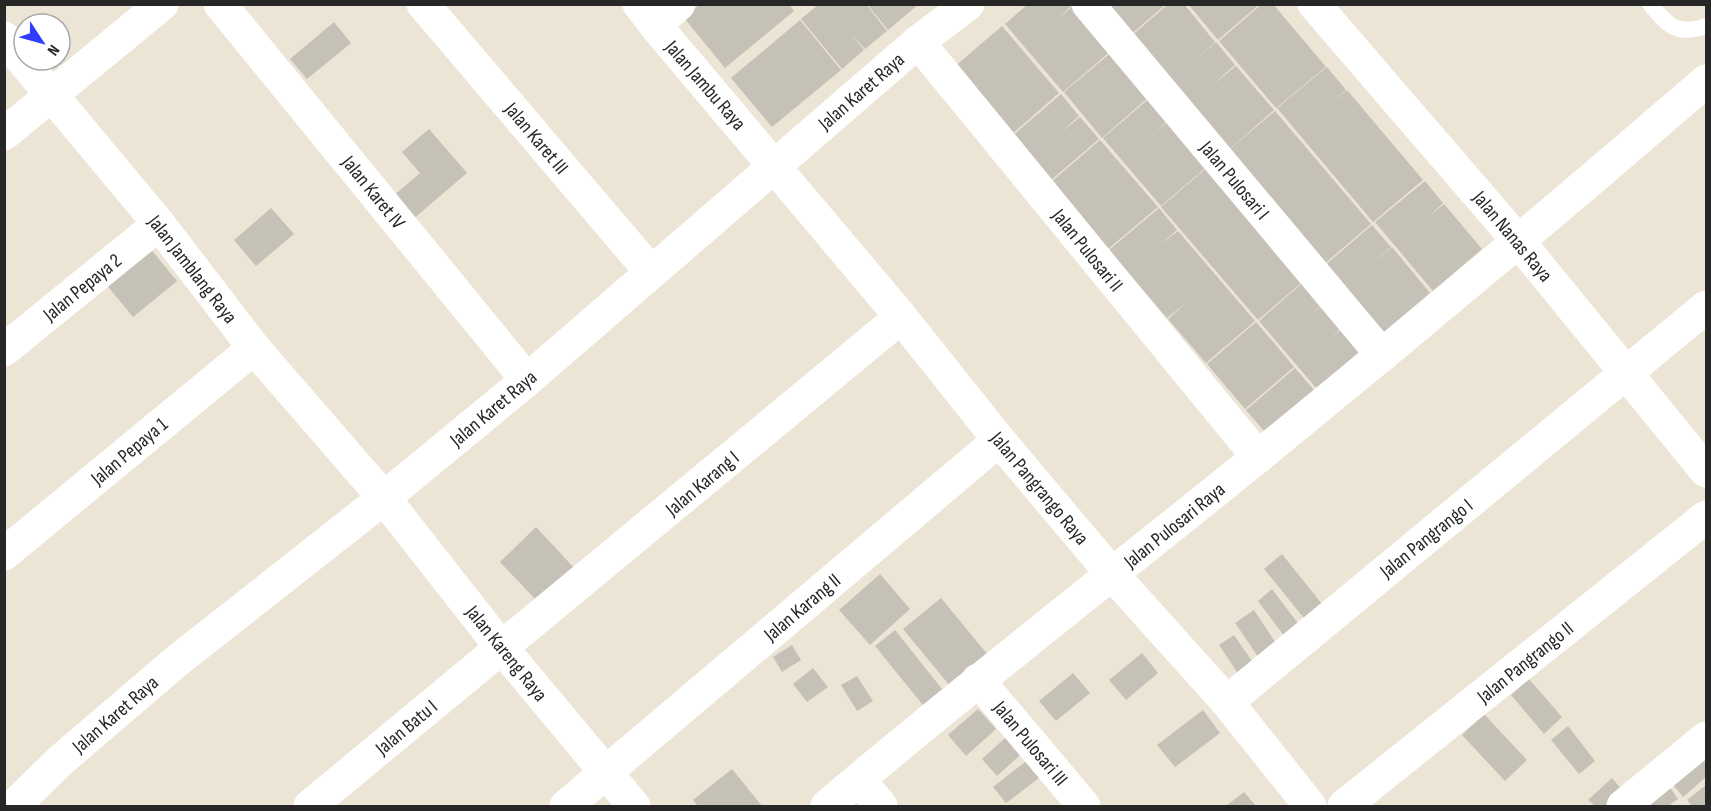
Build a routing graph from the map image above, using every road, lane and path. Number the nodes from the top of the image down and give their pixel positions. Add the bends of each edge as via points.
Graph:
1 (162, 4) edge
2 (220, 4) edge
3 (423, 4) edge
4 (680, 4) edge
5 (968, 4) edge
6 (1088, 4) edge
7 (1314, 4) edge
8 (1650, 4) edge
9 (647, 15) edge
10 (1707, 26) edge
11 (4, 38) edge
12 (918, 42) junction
13 (1707, 81) edge
14 (51, 96) junction
15 (4, 134) edge
16 (775, 165) junction
17 (159, 224) junction
18 (1519, 242) junction
19 (651, 272) junction
20 (1707, 307) edge
21 (902, 317) junction
22 (254, 348) junction
23 (4, 350) edge
24 (1382, 355) junction
25 (1626, 373) junction
26 (527, 380) junction
27 (999, 440) junction
28 (1258, 457) junction
29 (1707, 471) edge
30 (384, 498) junction
31 (1707, 518) edge
32 (4, 554) edge
33 (1112, 574) junction
34 (501, 647) junction
35 (978, 680) junction
36 (1227, 702) junction
37 (1705, 742) edge
38 (604, 774) junction
39 (859, 780) junction
40 (14, 807) edge
41 (310, 807) edge
42 (566, 807) edge
43 (634, 807) edge
44 (827, 807) edge
45 (881, 807) edge
46 (1084, 807) edge
47 (1310, 807) edge
48 (1344, 807) edge
49 (1623, 807) edge

1 - 14 street
2 - 26 street, Jalan Karet IV
3 - 19 street, Jalan Karet III
4 - 9 street
5 - 12 street, Jalan Karet Raya
6 - 24 street, Jalan Pulosari I
7 - 18 street, Jalan Nanas Raya
8 - 10 lane via 1670,27 1683,30
9 - 16 street, Jalan Jambu Raya
11 - 14 street, Jalan Jamblang Raya
12 - 16 street, Jalan Karet Raya
12 - 28 street, Jalan Pulosari II
13 - 18 street, Jalan Pulosari Raya
14 - 15 street
14 - 17 street, Jalan Jamblang Raya
16 - 19 street, Jalan Karet Raya
16 - 21 street, Jalan Pangrango Raya
17 - 22 street, Jalan Jamblang Raya
17 - 23 street, Jalan Pepaya 2
18 - 24 street, Jalan Pulosari Raya
18 - 25 street, Jalan Nanas Raya
19 - 26 street, Jalan Karet Raya
20 - 25 street, Jalan Pangrango I
21 - 27 street, Jalan Pangrango Raya
21 - 34 street, Jalan Karang I
22 - 30 street, Jalan Jamblang Raya
22 - 32 street, Jalan Pepaya 1
24 - 28 street, Jalan Pulosari Raya
25 - 29 street, Jalan Nanas Raya
25 - 36 street, Jalan Pangrango I
26 - 30 street, Jalan Karet Raya
27 - 33 street, Jalan Pangrango Raya
27 - 38 street, Jalan Karang II
28 - 33 street, Jalan Pulosari Raya
30 - 34 street, Jalan Kareng Raya
30 - 40 street, Jalan Karet Raya via 178,660
31 - 48 street, Jalan Pangrango II
33 - 35 street, Jalan Pulosari Raya
33 - 36 street, Jalan Pangrango Raya
34 - 38 street, Jalan Kareng Raya
34 - 41 street, Jalan Batu I
35 - 39 street, Jalan Pulosari Raya
35 - 46 street, Jalan Pulosari III
36 - 47 street, Jalan Pangrango Raya
37 - 49 street
38 - 42 street, Jalan Karang II
38 - 43 street, Jalan Kareng Raya
39 - 44 street, Jalan Pulosari Raya
39 - 45 street

